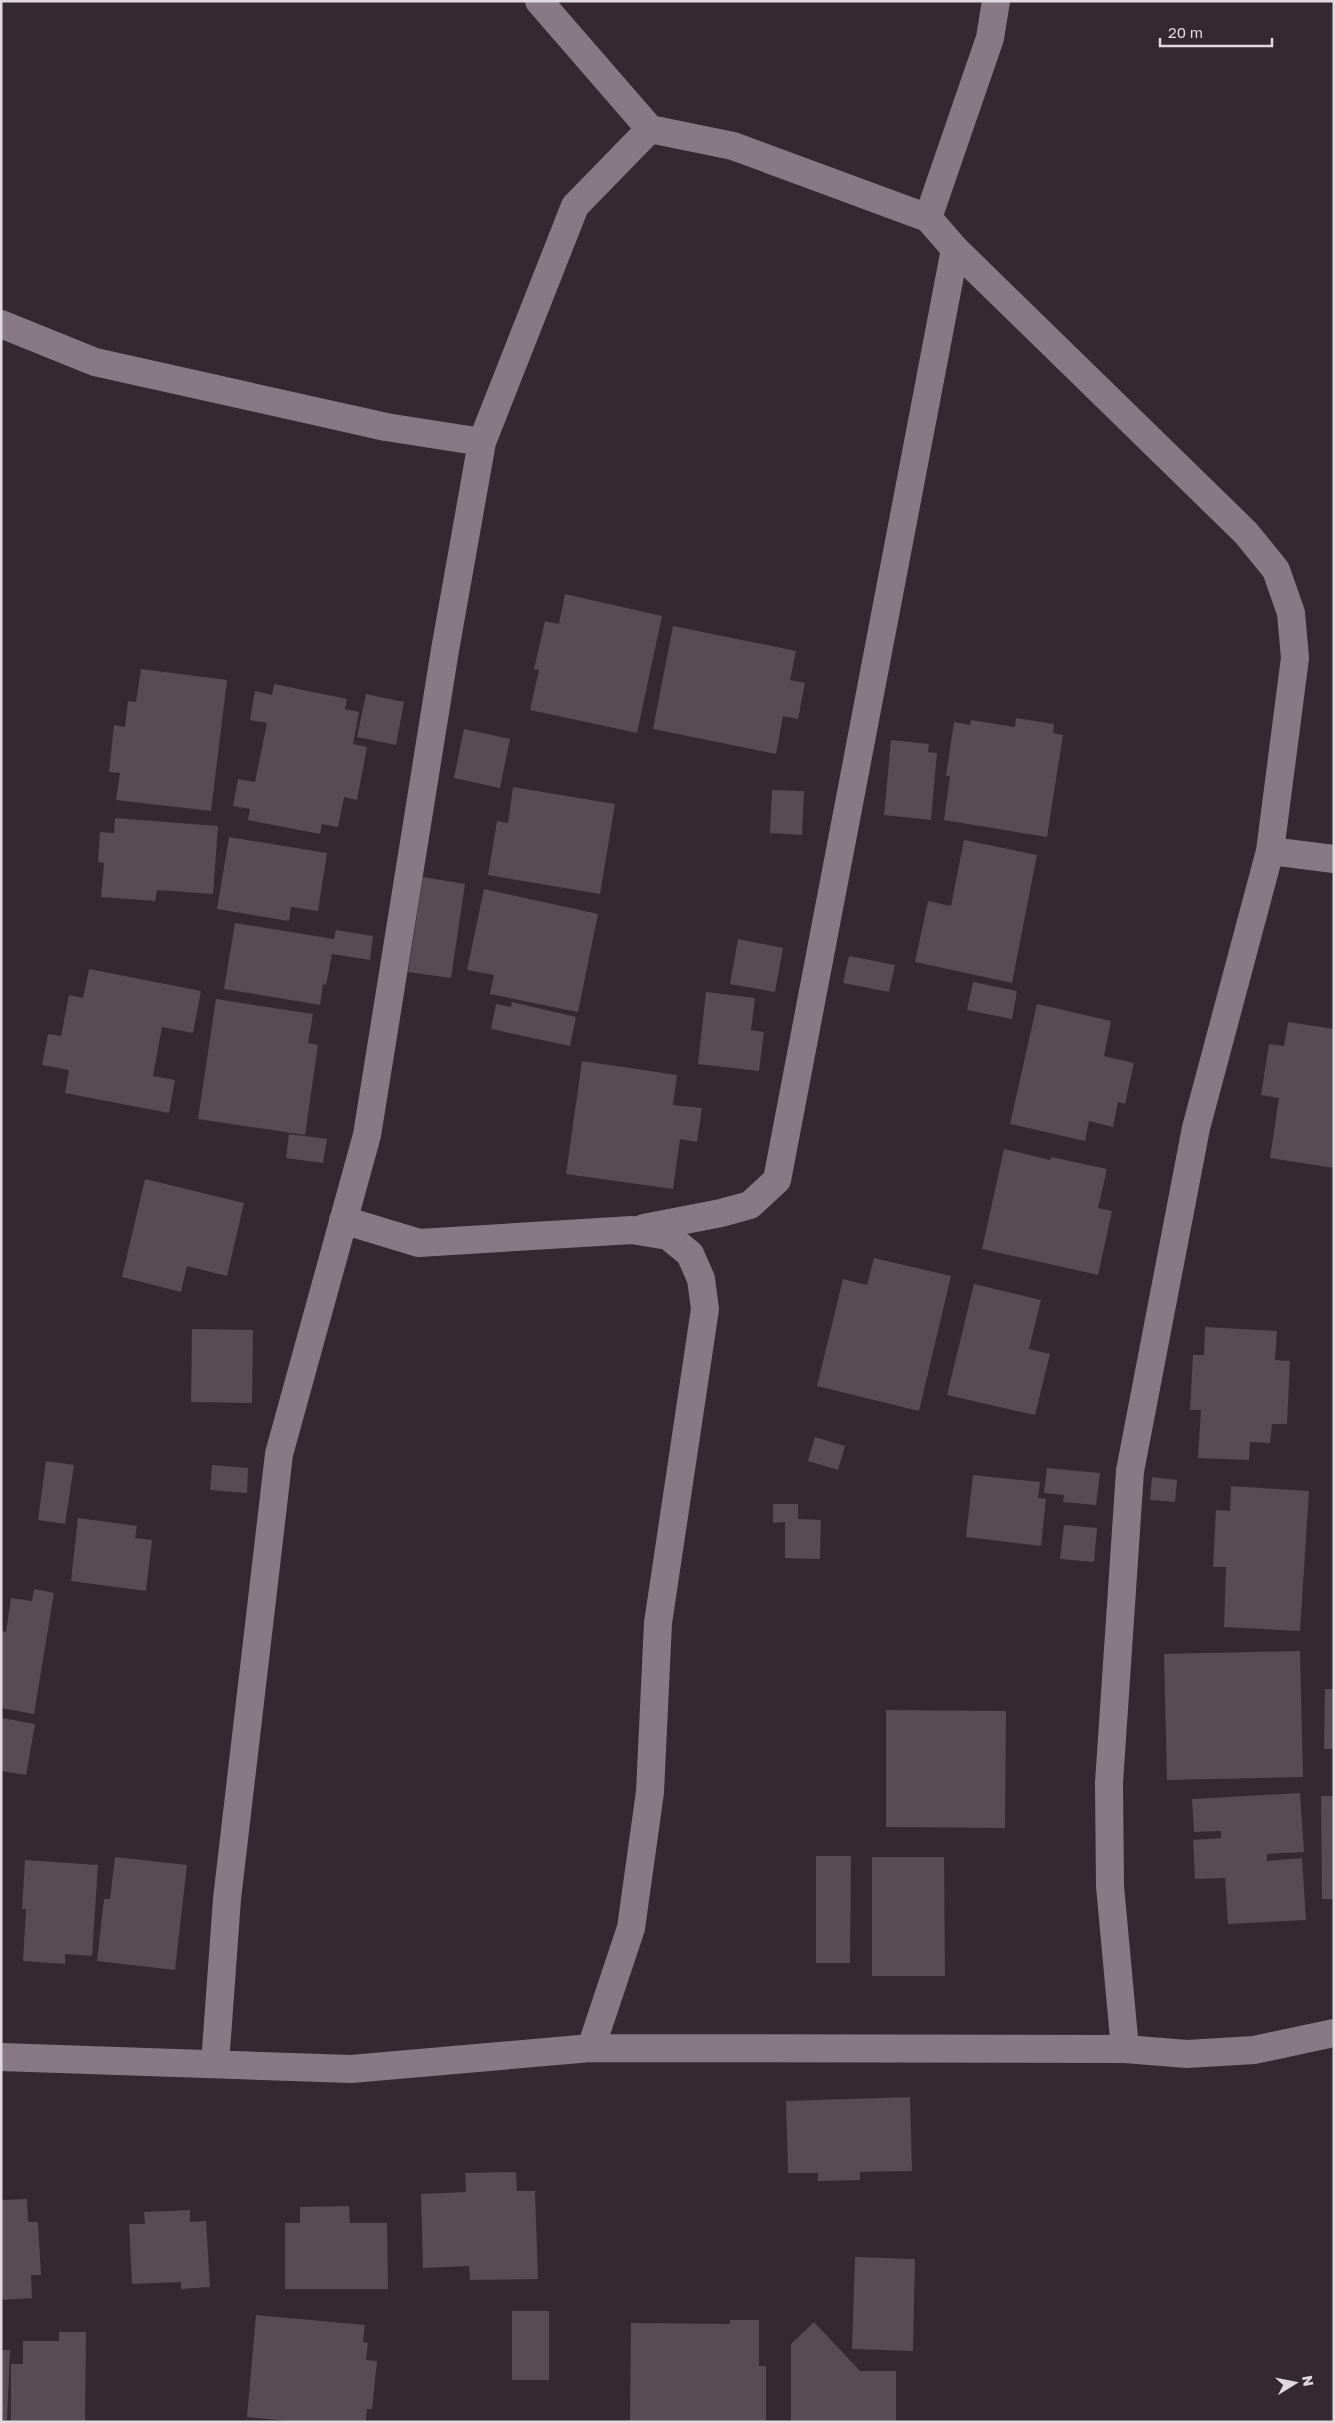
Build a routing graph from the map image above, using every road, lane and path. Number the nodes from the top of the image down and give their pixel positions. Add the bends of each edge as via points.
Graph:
1 (539, 1) edge
2 (996, 1) edge
3 (650, 129) junction
4 (928, 218) junction
5 (955, 249) junction
6 (1, 324) edge
7 (482, 442) junction
8 (1270, 851) junction
9 (1334, 859) edge
10 (343, 1220) junction
11 (632, 1230) junction
12 (1334, 2034) edge
13 (591, 2048) junction
14 (1125, 2049) junction
15 (1, 2057) edge
16 (215, 2064) junction

1 - 3 street
2 - 4 street via 990,38
3 - 4 street via 733,146
3 - 7 street via 575,206
4 - 5 street
5 - 8 street via 1246,533 1276,570 1291,613 1295,658
5 - 11 street via 776,1180 750,1205 721,1214
6 - 7 street via 95,362 386,428
7 - 10 street via 443,660 367,1135
8 - 9 street
8 - 14 street via 1196,1128 1130,1471 1109,1784 1110,1886
10 - 11 street via 419,1243
10 - 16 street via 279,1454 227,1899
11 - 13 street via 668,1236 690,1254 701,1278 705,1309 658,1623 650,1792 631,1928
12 - 14 street via 1254,2050 1187,2054
13 - 14 street
13 - 16 street via 351,2069
15 - 16 street

